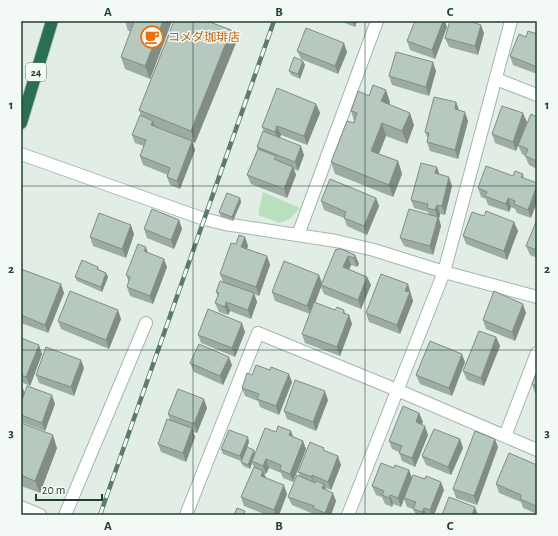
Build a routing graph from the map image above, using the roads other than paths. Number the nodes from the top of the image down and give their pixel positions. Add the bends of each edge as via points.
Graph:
1 (52, 21) edge
2 (377, 21) edge
3 (511, 21) edge
4 (496, 80) junction
5 (537, 95) edge
6 (21, 123) edge
7 (21, 154) edge
8 (298, 235) junction
9 (444, 272) junction
10 (537, 297) edge
11 (146, 323) dead end
12 (537, 353) edge
13 (397, 390) junction
14 (505, 436) junction
15 (537, 450) edge
16 (21, 507) edge
17 (40, 515) edge
18 (65, 515) edge
19 (186, 515) edge
20 (348, 515) edge

1 - 6 highway, 24
2 - 8 street
3 - 4 street
4 - 5 street
4 - 9 street
7 - 8 street via 204,219
8 - 9 street via 374,250
9 - 10 street
9 - 13 street
11 - 18 street
12 - 14 street
13 - 14 street
13 - 19 street via 258,333
13 - 20 street
14 - 15 street
16 - 17 street

